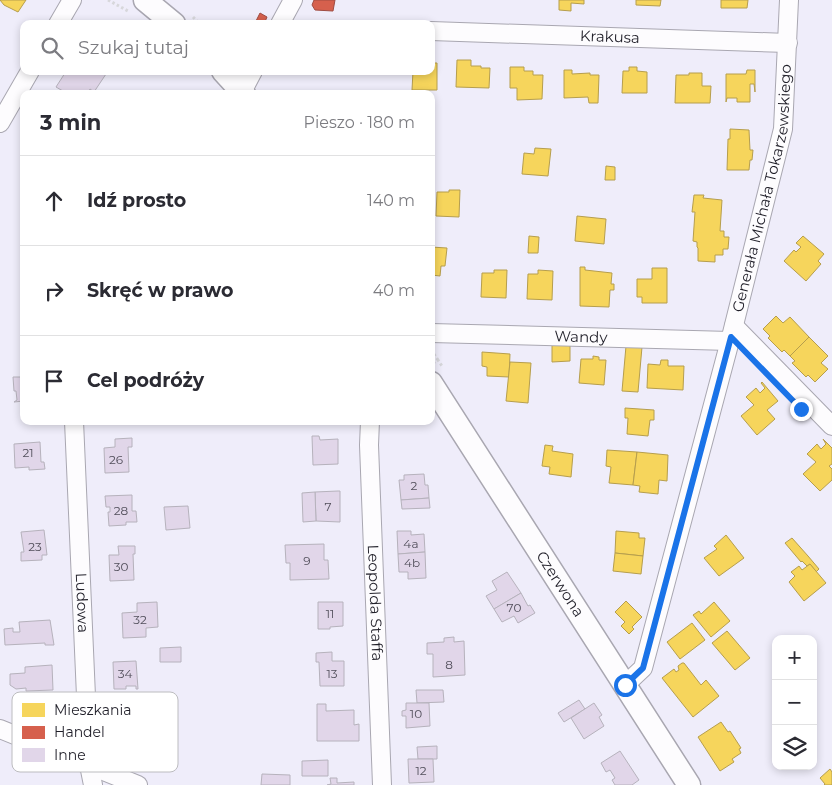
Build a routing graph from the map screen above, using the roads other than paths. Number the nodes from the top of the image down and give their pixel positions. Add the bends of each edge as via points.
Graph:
1 (72, 0) edge
2 (145, 0) edge
3 (293, 0) edge
4 (789, 0) edge
5 (60, 20) edge
6 (169, 20) edge
7 (282, 20) edge
8 (435, 31) edge
9 (788, 43) junction
10 (28, 75) edge
11 (227, 75) edge
12 (251, 75) edge
13 (240, 90) edge
14 (244, 90) edge
15 (0, 123) edge
16 (435, 333) edge
17 (732, 335) junction
18 (435, 389) edge
19 (801, 409) dead end
20 (74, 425) edge
21 (370, 425) edge
22 (832, 426) edge
23 (625, 685) junction
24 (86, 692) edge
25 (0, 729) edge
26 (12, 734) edge
27 (90, 772) edge
28 (104, 772) edge
29 (93, 785) edge
30 (138, 785) edge
31 (382, 785) edge
32 (689, 785) edge

1 - 5 street
2 - 6 main road
3 - 7 street
4 - 9 street, Generała Michała Tokarzewskiego
8 - 9 street, Krakusa
9 - 17 street, Generała Michała Tokarzewskiego via 784,129
10 - 15 street
11 - 13 main road
12 - 14 street
16 - 17 street, Wandy
17 - 19 street
17 - 22 street
17 - 23 street, Generała Michała Tokarzewskiego via 643,668
18 - 23 main road, Czerwona
20 - 24 street, Ludowa
21 - 31 street, Leopolda Staffa
23 - 32 main road, Czerwona
25 - 26 street
27 - 29 street, Ludowa
28 - 30 street

